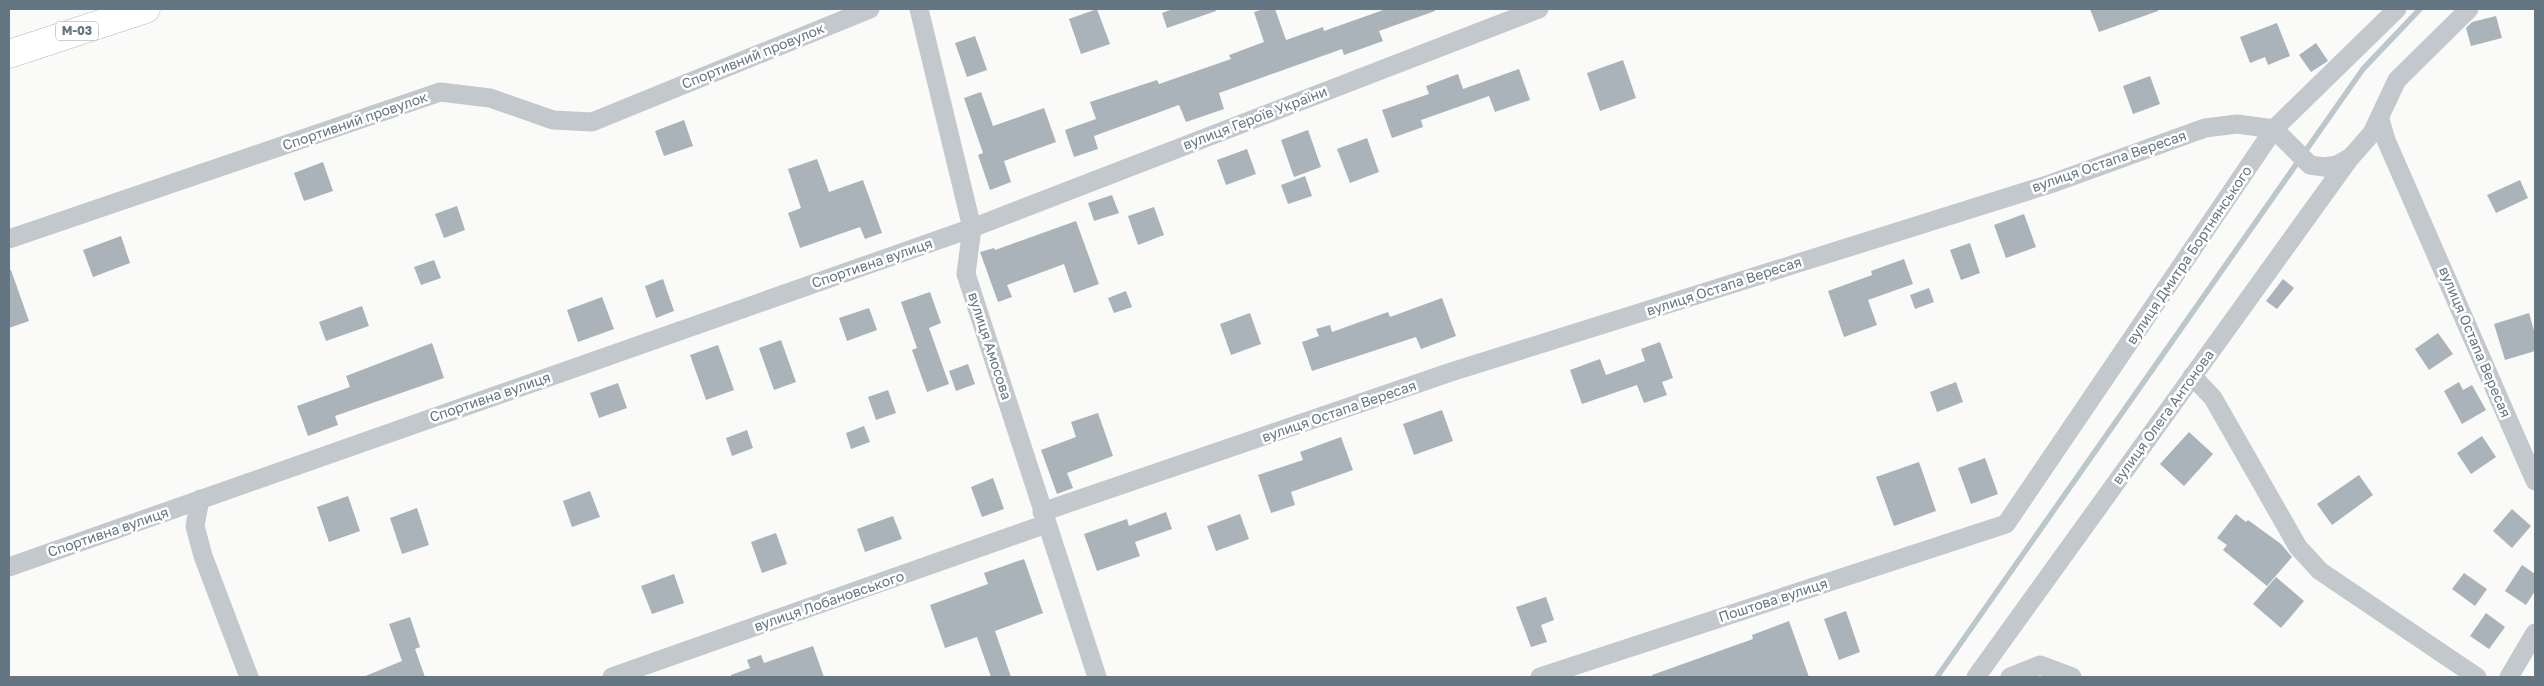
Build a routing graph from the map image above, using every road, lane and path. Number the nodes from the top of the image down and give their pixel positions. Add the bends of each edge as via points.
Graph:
1 (146, 9) edge
2 (870, 9) edge
3 (919, 9) edge
4 (1539, 9) edge
5 (2397, 9) edge
6 (2469, 9) edge
7 (9, 54) edge
8 (2380, 119) junction
9 (2274, 130) junction
10 (2351, 158) junction
11 (972, 228) junction
12 (9, 239) edge
13 (2192, 376) junction
14 (2535, 482) edge
15 (200, 499) junction
16 (1044, 518) junction
17 (2006, 524) joint
18 (9, 567) edge
19 (2535, 633) edge
20 (249, 677) edge
21 (612, 677) edge
22 (1097, 677) edge
23 (1540, 677) edge
24 (1976, 677) edge
25 (2010, 677) edge
26 (2072, 677) edge
27 (2477, 677) edge
28 (2509, 677) edge

1 - 7 highway, М-03
2 - 12 street, Спортивний провулок via 592,122 553,120 490,98 440,92
3 - 11 street, вулиця Амосова
4 - 11 street, вулиця Героїв України
5 - 9 street, вулиця Дмитра Бортнянського
6 - 8 street via 2397,80
8 - 10 street
8 - 14 street, вулиця Остапа Вересая via 2386,140
9 - 10 street via 2310,165 2324,167
9 - 16 street, вулиця Остапа Вересая via 2237,124 2205,128 2050,184 1451,372
9 - 17 street, вулиця Дмитра Бортнянського
10 - 13 street, вулиця Олега Антонова
11 - 15 street, Спортивна вулиця
11 - 16 street, вулиця Амосова via 966,274
13 - 24 street, вулиця Олега Антонова
13 - 27 street via 2212,398 2298,547 2320,571
15 - 18 street, Спортивна вулиця
15 - 20 street via 195,526 203,556
16 - 21 street, вулиця Лобановського
16 - 22 street, вулиця Амосова
17 - 23 street, Поштова вулиця
19 - 28 street
25 - 26 street via 2040,665

